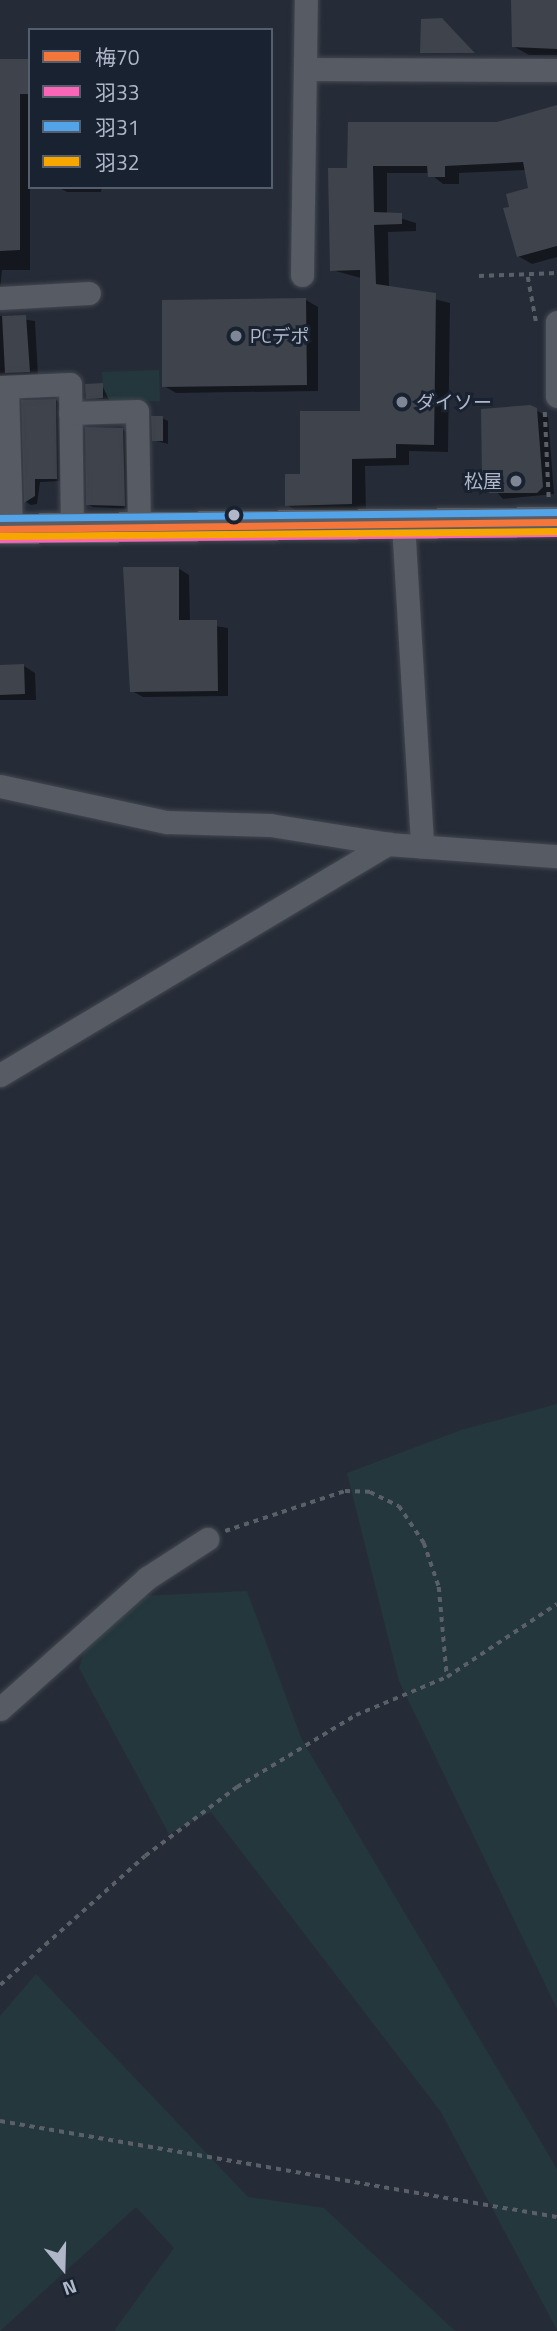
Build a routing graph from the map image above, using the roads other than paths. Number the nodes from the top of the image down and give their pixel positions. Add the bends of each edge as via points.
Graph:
1 (306, 0) edge
2 (306, 69) junction
3 (557, 70) edge
4 (302, 275) dead end
5 (89, 293) dead end
6 (0, 298) edge
7 (557, 322) edge
8 (3, 387) edge
9 (557, 396) edge
10 (70, 412) junction
11 (557, 522) edge
12 (72, 527) junction
13 (139, 527) junction
14 (404, 533) junction
15 (4, 535) edge
16 (557, 541) edge
17 (0, 786) edge
18 (388, 844) junction
19 (422, 846) junction
20 (557, 856) edge
21 (0, 1075) edge
22 (207, 1539) road end
23 (0, 1709) edge

1 - 2 street
2 - 3 street
2 - 4 street
5 - 6 street
7 - 9 street
8 - 10 street via 70,384
8 - 15 street
10 - 12 street
10 - 13 street via 137,411
11 - 14 main road
12 - 13 main road
12 - 15 main road
13 - 14 main road
14 - 15 main road
14 - 16 main road
14 - 19 street
17 - 18 street via 167,822 270,825
18 - 19 street
18 - 21 street
19 - 20 street
22 - 23 street via 147,1578

